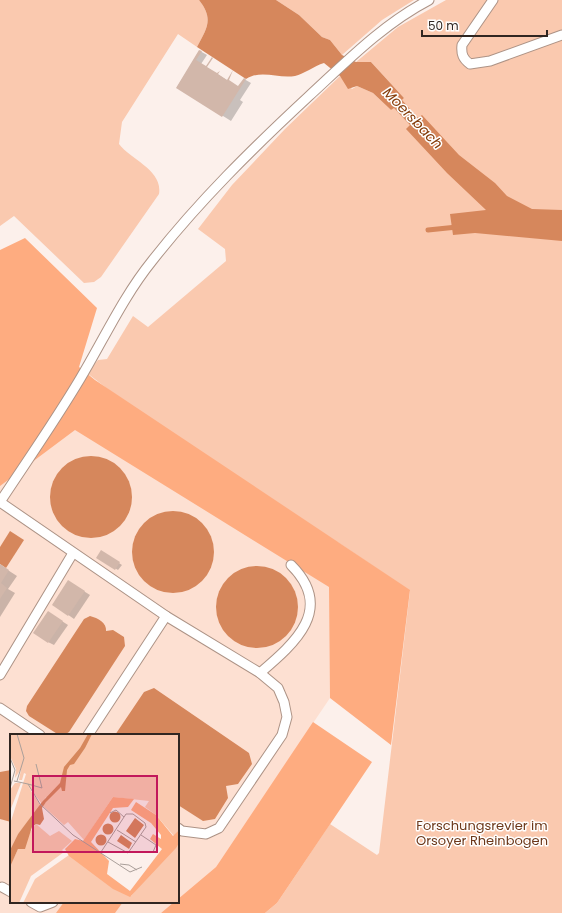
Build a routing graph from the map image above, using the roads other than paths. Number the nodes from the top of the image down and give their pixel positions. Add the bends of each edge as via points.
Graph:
1 (429, 0) edge
2 (493, 0) edge
3 (562, 35) edge
4 (0, 502) edge
5 (73, 553) junction
6 (291, 564) dead end
7 (166, 616) junction
8 (260, 673) junction
9 (0, 675) edge
10 (0, 708) edge
11 (39, 734) edge
12 (89, 734) edge
13 (179, 829) edge
14 (2, 887) dead end
15 (10, 891) edge
16 (33, 903) edge
17 (50, 903) edge

1 - 4 lane via 387,27 354,54 221,180 151,262 128,295 80,379
2 - 3 lane via 462,45 461,53 470,64 490,61
4 - 5 lane
5 - 7 lane
5 - 9 lane
6 - 8 lane via 299,573 306,588 309,614 305,627 295,640
7 - 8 lane
7 - 12 lane
8 - 13 lane via 278,688 284,702 287,717 282,735 219,828 206,834
10 - 11 lane
14 - 15 lane
16 - 17 lane via 40,907

